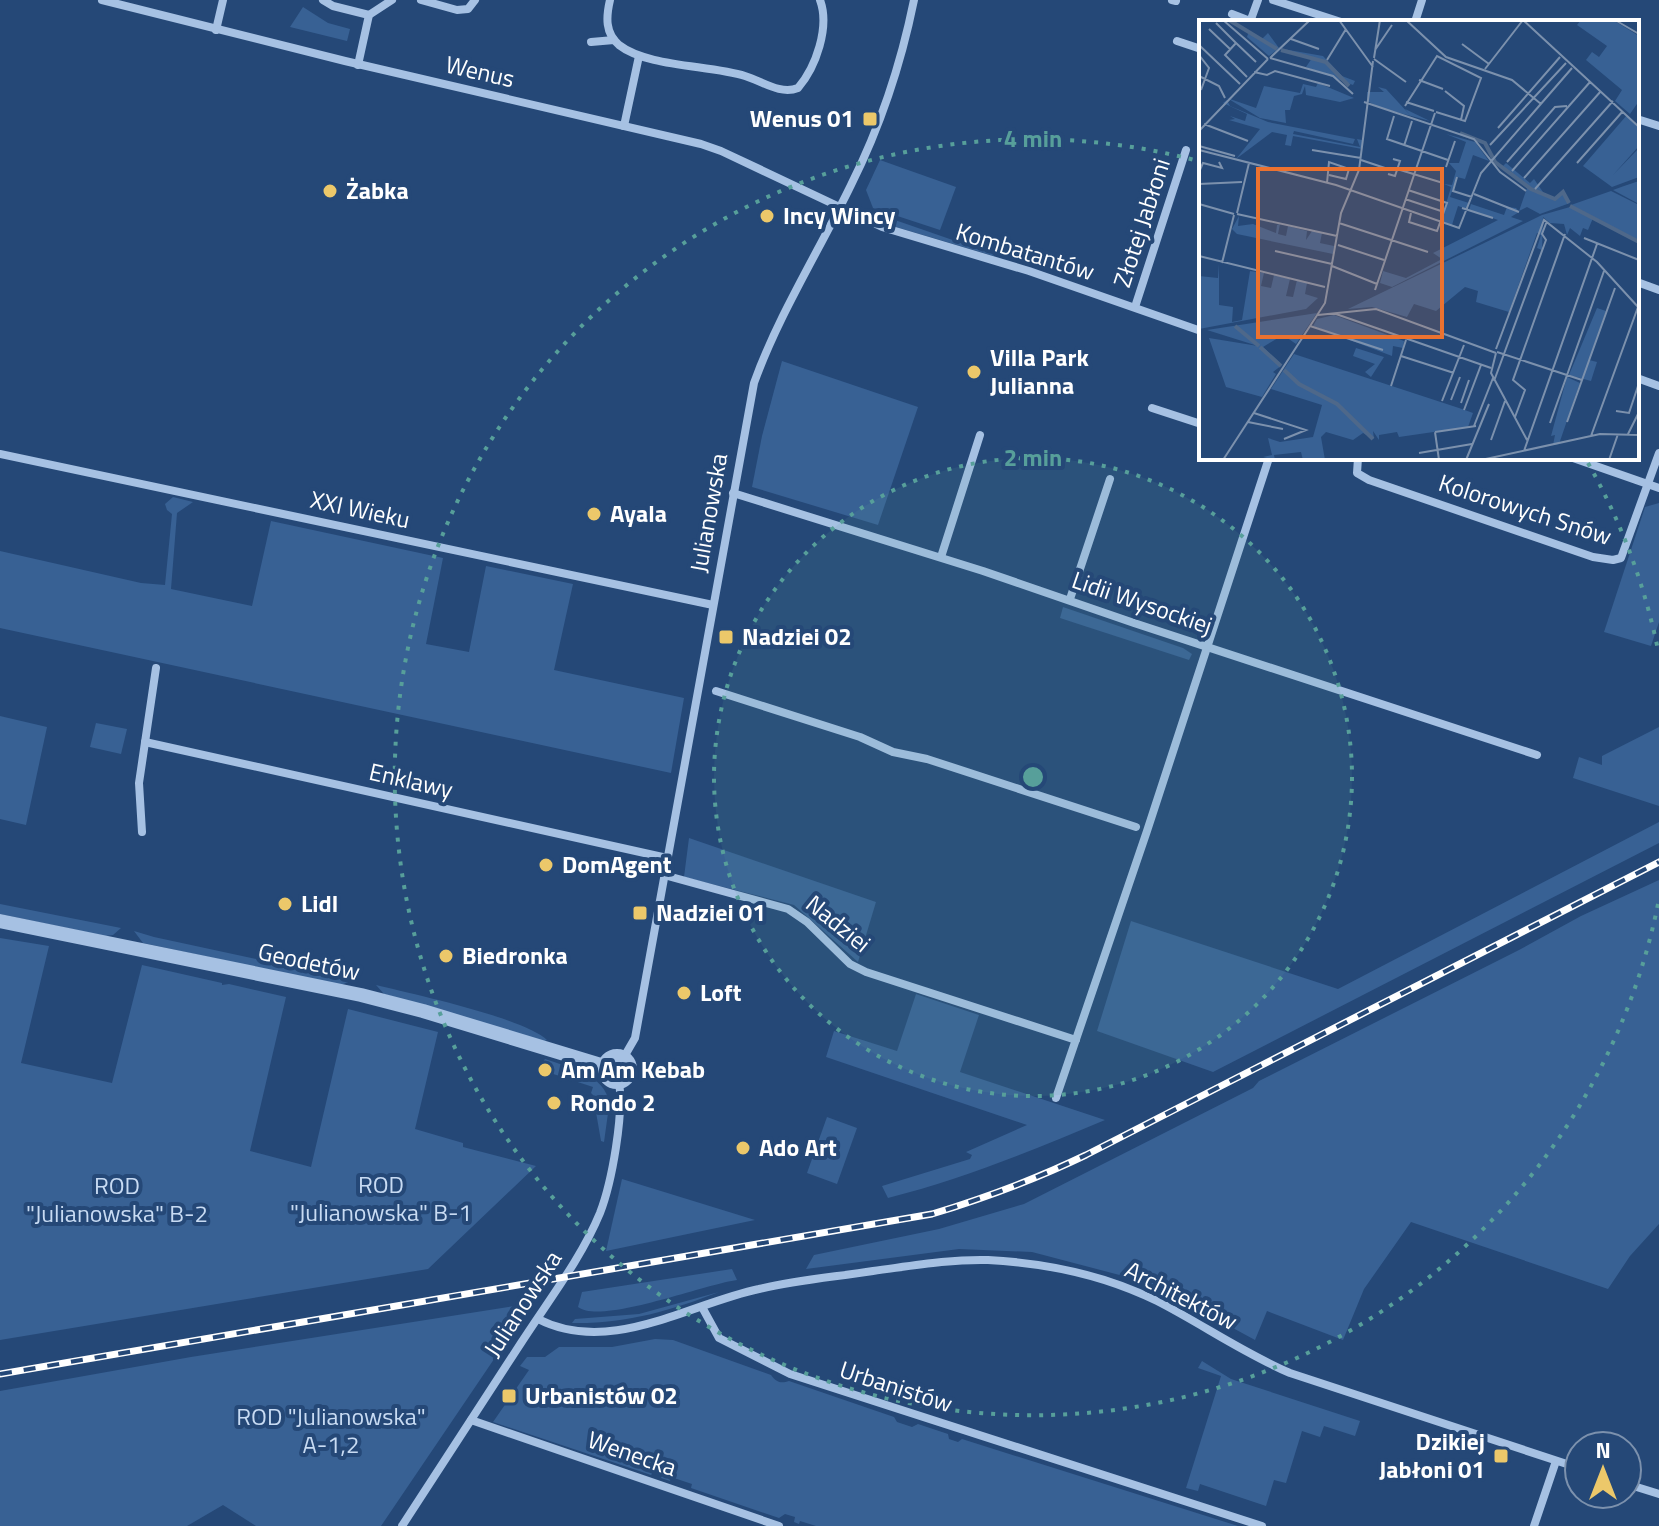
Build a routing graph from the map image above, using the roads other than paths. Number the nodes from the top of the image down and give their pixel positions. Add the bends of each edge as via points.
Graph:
1 (102, 0) edge
2 (223, 0) edge
3 (323, 0) edge
4 (392, 0) edge
5 (421, 0) edge
6 (475, 0) edge
7 (610, 0) edge
8 (820, 0) edge
9 (914, 0) edge
10 (1258, 0) edge
11 (1273, 0) edge
12 (1422, 0) edge
13 (1232, 14) dead end
14 (369, 15) junction
15 (1247, 20) edge
16 (1250, 20) edge
17 (1335, 20) edge
18 (1416, 20) edge
19 (216, 30) junction
20 (614, 40) junction
21 (1177, 41) dead end
22 (591, 42) dead end
23 (1199, 48) edge
24 (639, 56) junction
25 (358, 65) junction
26 (1639, 120) edge
27 (624, 126) junction
28 (1659, 126) edge
29 (1186, 150) dead end
30 (839, 208) junction
31 (1639, 283) edge
32 (1659, 290) edge
33 (1135, 307) junction
34 (1199, 330) edge
35 (1639, 379) edge
36 (1659, 386) edge
37 (1152, 408) dead end
38 (1199, 423) edge
39 (980, 435) dead end
40 (1659, 453) edge
41 (0, 454) edge
42 (1268, 460) edge
43 (1358, 460) edge
44 (1579, 460) edge
45 (1110, 479) dead end
46 (1649, 484) junction
47 (1659, 488) edge
48 (733, 493) junction
49 (941, 557) junction
50 (1070, 599) junction
51 (713, 605) junction
52 (1208, 647) junction
53 (156, 668) dead end
54 (716, 691) dead end
55 (145, 742) junction
56 (1537, 755) dead end
57 (1136, 827) dead end
58 (142, 832) dead end
59 (667, 858) junction
60 (664, 875) junction
61 (0, 921) edge
62 (1076, 1040) junction
63 (624, 1057) junction
64 (604, 1066) junction
65 (619, 1082) junction
66 (1056, 1098) dead end
67 (702, 1307) junction
68 (538, 1319) junction
69 (471, 1420) junction
70 (1556, 1461) junction
71 (1563, 1463) edge
72 (402, 1526) edge
73 (779, 1526) edge
74 (1262, 1526) edge
75 (1534, 1526) edge

1 - 19 street, Wenus
2 - 19 street
3 - 14 street
4 - 14 street
5 - 6 street via 457,10 468,9
7 - 20 street via 606,21
8 - 24 street via 822,28 814,60 805,80 792,90 743,75
9 - 30 street, Julianowska via 885,104
10 - 16 street
11 - 17 street
12 - 18 street
13 - 15 street
14 - 25 street
19 - 25 street, Wenus
20 - 22 street
20 - 24 street
21 - 23 street
24 - 27 street
25 - 27 street, Wenus
26 - 28 street
27 - 30 street, Wenus via 721,151
29 - 33 street, Złotej Jabłoni
30 - 33 street, Kombatantów via 920,241
30 - 48 street, Julianowska via 765,354 749,402
31 - 32 street
33 - 34 street, Kombatantów
35 - 36 street
37 - 38 street
39 - 49 street
40 - 46 street
41 - 51 street, XXI Wieku
42 - 52 street
43 - 46 street, Kolorowych Snów via 1361,477 1603,560 1621,558
44 - 46 street
45 - 50 street
46 - 47 street
48 - 49 street, Lidii Wysockiej
48 - 51 street, Julianowska
49 - 50 street, Lidii Wysockiej
50 - 52 street, Lidii Wysockiej
51 - 59 street, Julianowska
52 - 56 street, Lidii Wysockiej
52 - 62 street
53 - 55 street
54 - 57 street
55 - 58 street via 139,783
55 - 59 street, Enklawy
59 - 60 street, Julianowska
60 - 62 street, Nadziei via 788,909 866,972
60 - 63 street, Julianowska via 635,1038
61 - 64 street, Geodetów via 359,995
62 - 66 street
63 - 64 street via 612,1056
63 - 65 street via 630,1071
64 - 65 street via 607,1078
65 - 68 street, Julianowska via 621,1114 601,1211
67 - 68 street via 648,1324 601,1331 570,1331
67 - 70 street, Architektów via 759,1289 913,1266 985,1260 1044,1265 1130,1289 1290,1373
67 - 74 street, Urbanistów via 719,1338 790,1374
68 - 69 street, Julianowska
69 - 72 street, Julianowska
69 - 73 street, Wenecka
70 - 71 street, Architektów
70 - 75 street

